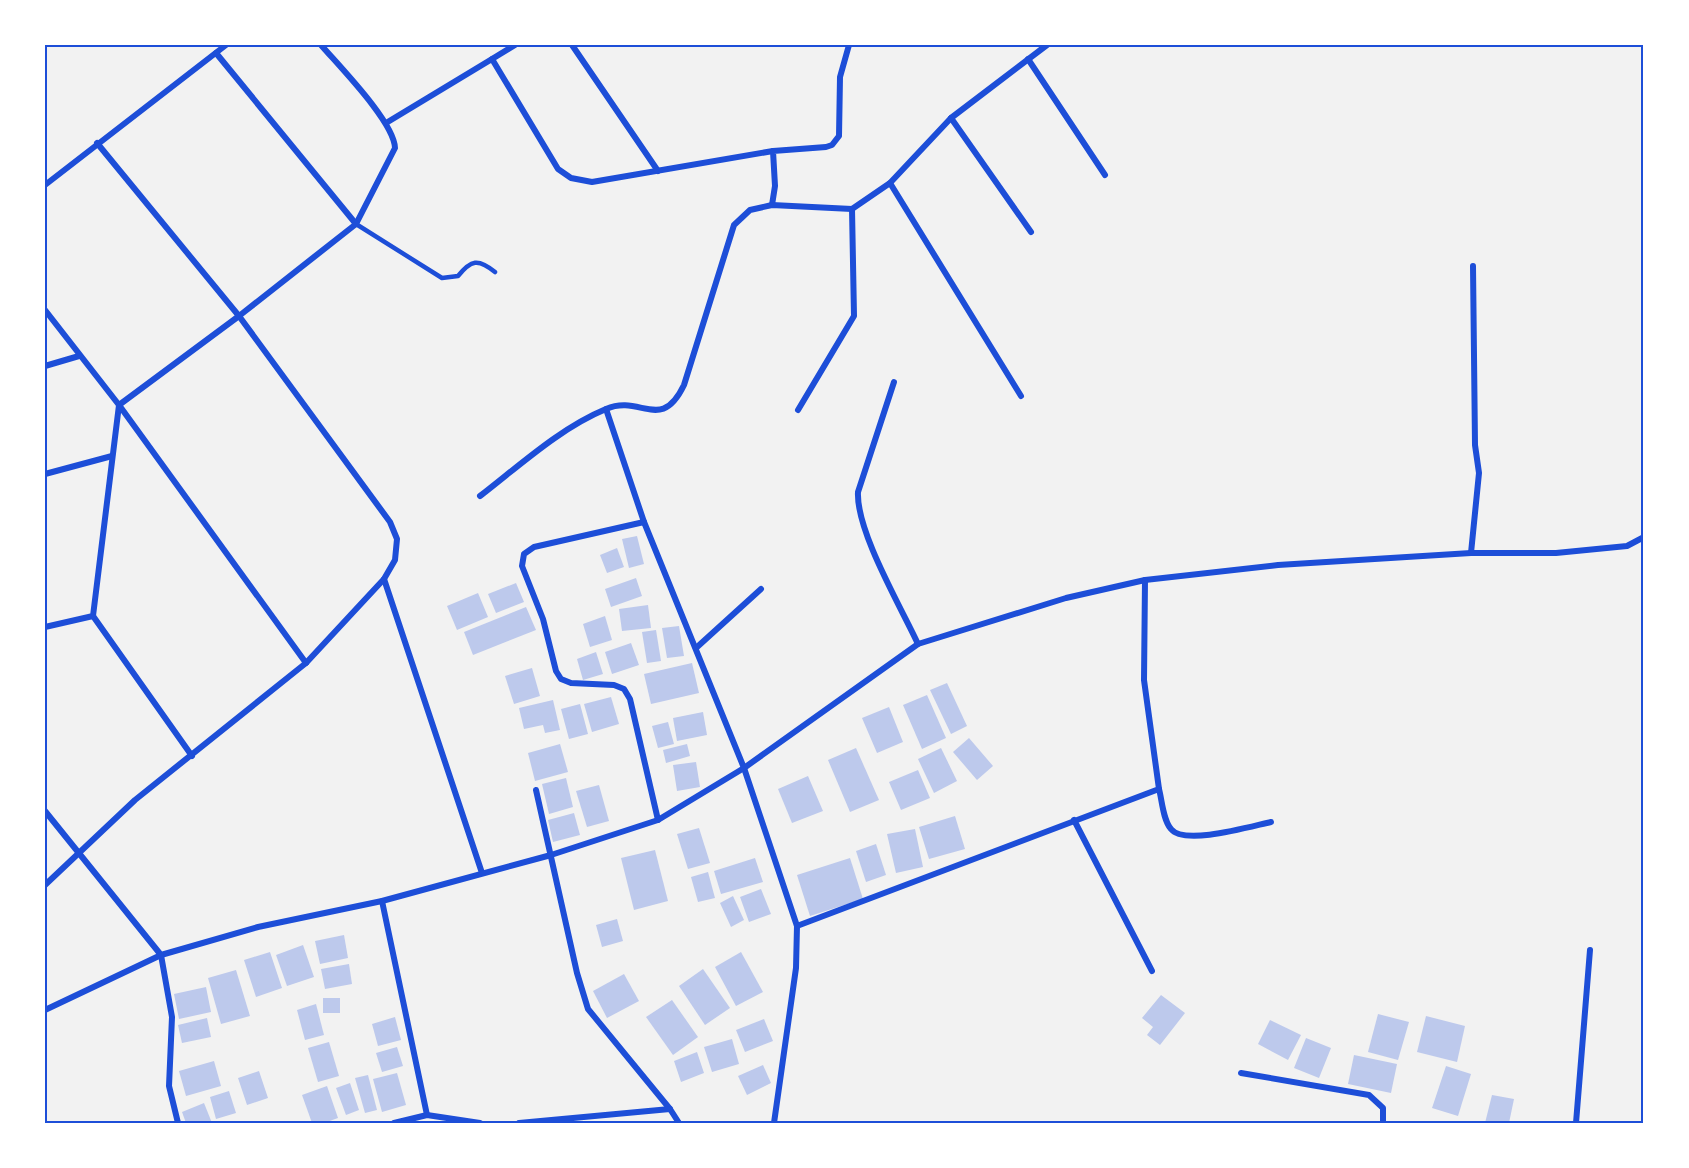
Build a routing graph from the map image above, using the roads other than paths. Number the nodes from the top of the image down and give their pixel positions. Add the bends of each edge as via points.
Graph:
1 (226, 45) edge
2 (321, 45) edge
3 (515, 45) edge
4 (572, 45) edge
5 (849, 45) edge
6 (1047, 45) edge
7 (216, 53) junction
8 (492, 59) junction
9 (1028, 59) junction
10 (951, 118) junction
11 (386, 123) junction
12 (98, 143) junction
13 (773, 151) junction
14 (658, 171) junction
15 (1105, 175) dead end
16 (890, 183) junction
17 (45, 185) edge
18 (772, 206) junction
19 (852, 209) junction
20 (356, 224) junction
21 (1031, 232) dead end
22 (1473, 266) dead end
23 (495, 272) dead end
24 (45, 310) edge
25 (239, 316) junction
26 (79, 356) junction
27 (45, 366) edge
28 (894, 382) dead end
29 (1021, 396) dead end
30 (119, 405) junction
31 (606, 409) junction
32 (798, 410) dead end
33 (112, 456) junction
34 (45, 474) edge
35 (480, 496) dead end
36 (644, 522) junction
37 (1644, 537) edge
38 (1644, 545) edge
39 (1627, 546) junction
40 (1471, 553) junction
41 (384, 579) junction
42 (1145, 580) junction
43 (761, 589) dead end
44 (93, 616) junction
45 (45, 627) edge
46 (918, 644) junction
47 (696, 648) junction
48 (306, 663) junction
49 (192, 756) junction
50 (744, 768) junction
51 (1159, 789) junction
52 (537, 790) dead end
53 (45, 811) edge
54 (658, 820) junction
55 (1074, 820) junction
56 (1271, 822) dead end
57 (78, 855) junction
58 (550, 855) junction
59 (482, 873) junction
60 (45, 885) edge
61 (382, 901) junction
62 (797, 926) junction
63 (1590, 950) dead end
64 (161, 955) junction
65 (1152, 971) dead end
66 (45, 1010) edge
67 (1241, 1073) dead end
68 (670, 1109) junction
69 (427, 1115) junction
70 (178, 1123) edge
71 (394, 1123) edge
72 (480, 1123) edge
73 (519, 1123) edge
74 (679, 1123) edge
75 (774, 1123) edge
76 (1383, 1123) edge
77 (1576, 1123) edge

1 - 7 street
2 - 11 street
3 - 8 street
4 - 14 street
5 - 13 street via 840,76 836,141 826,147
6 - 9 street
7 - 12 street
7 - 20 street
8 - 11 street
8 - 14 street via 558,169 565,174 592,182
9 - 10 street
9 - 15 street
10 - 16 street
10 - 21 street
11 - 20 street via 395,147
12 - 17 street
12 - 25 street
13 - 14 street
13 - 18 street
16 - 19 street
16 - 29 street
18 - 19 street
18 - 31 street via 750,210 734,225 677,400 666,410 655,412 622,405
19 - 32 street via 854,316
20 - 23 lane via 442,278 458,276 468,263 475,261
20 - 25 street
22 - 40 street via 1475,445 1479,472
24 - 26 street
25 - 30 street
25 - 41 street via 390,522 398,539 395,560
26 - 27 street
26 - 30 street
28 - 46 street via 857,503 871,544
30 - 33 street
30 - 48 street
31 - 35 street via 550,443
31 - 36 street
33 - 34 street
33 - 44 street
36 - 47 street
36 - 54 street via 534,547 524,554 522,566 561,679 614,685 624,689 630,699
37 - 39 street
38 - 39 street
39 - 40 street via 1556,553
40 - 42 street via 1278,565
41 - 48 street
41 - 59 street
42 - 46 street via 1066,598
42 - 51 street via 1144,680
43 - 47 street
44 - 45 street
44 - 49 street
46 - 50 street
47 - 50 street
48 - 49 street
49 - 57 street via 135,800
50 - 54 street
50 - 62 street
51 - 55 street
51 - 56 street via 1167,821 1177,833 1200,836
52 - 58 street
53 - 57 street
54 - 58 street
55 - 62 street
55 - 65 street
57 - 60 street
57 - 64 street
58 - 59 street
58 - 68 street via 576,973 588,1009
59 - 61 street
61 - 64 street via 258,927
61 - 69 street
62 - 75 street via 796,968
63 - 77 street
64 - 66 street
64 - 70 street via 172,1017 170,1086
67 - 76 street via 1369,1095 1383,1108
68 - 73 street
68 - 74 street
69 - 71 street
69 - 72 street

